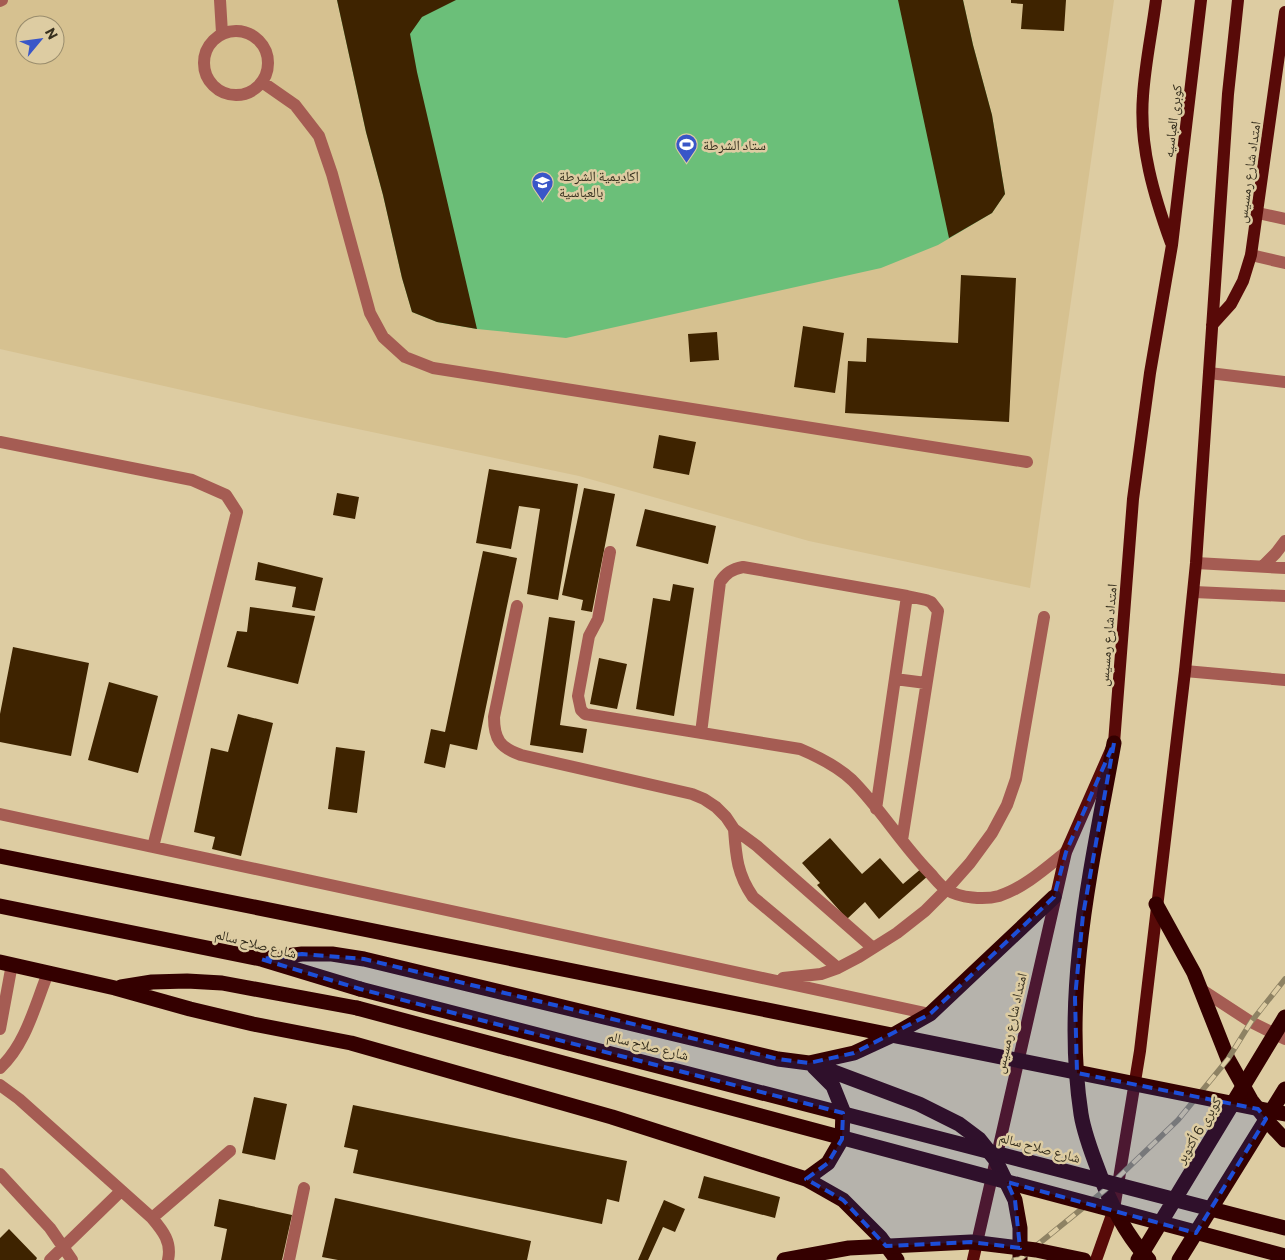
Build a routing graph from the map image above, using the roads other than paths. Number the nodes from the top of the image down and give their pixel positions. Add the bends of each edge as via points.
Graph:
1 (220, 0) edge
2 (1156, 0) edge
3 (1201, 0) edge
4 (1238, 0) edge
5 (1285, 12) edge
6 (222, 34) junction
7 (262, 82) junction
8 (1258, 214) junction
9 (1285, 219) edge
10 (1172, 245) junction
11 (1251, 256) junction
12 (1285, 263) edge
13 (1212, 325) junction
14 (1209, 373) junction
15 (1284, 383) edge
16 (0, 442) edge
17 (1027, 462) dead end
18 (1285, 541) edge
19 (610, 552) dead end
20 (1196, 563) junction
21 (1262, 566) junction
22 (1285, 568) edge
23 (1194, 592) junction
24 (906, 596) junction
25 (1285, 596) edge
26 (517, 606) dead end
27 (1044, 617) dead end
28 (1185, 671) junction
29 (895, 679) junction
30 (1285, 680) edge
31 (926, 683) junction
32 (701, 733) junction
33 (1114, 743) junction
34 (876, 809) junction
35 (0, 814) edge
36 (734, 829) junction
37 (902, 840) junction
38 (153, 847) junction
39 (1066, 852) junction
40 (0, 856) edge
41 (946, 890) junction
42 (1054, 897) junction
43 (1156, 904) junction
44 (0, 906) edge
45 (873, 948) junction
46 (260, 959) junction
47 (6, 963) edge
48 (838, 968) junction
49 (48, 972) junction
50 (773, 980) junction
51 (115, 988) junction
52 (1202, 990) junction
53 (930, 1014) junction
54 (1285, 1017) edge
55 (0, 1029) edge
56 (1285, 1039) edge
57 (809, 1063) junction
58 (0, 1068) edge
59 (0, 1086) edge
60 (1285, 1089) edge
61 (1285, 1114) edge
62 (1285, 1140) edge
63 (230, 1151) dead end
64 (995, 1159) junction
65 (0, 1174) edge
66 (806, 1179) junction
67 (304, 1188) dead end
68 (121, 1191) junction
69 (1114, 1209) junction
70 (152, 1218) junction
71 (1285, 1228) edge
72 (64, 1246) junction
73 (1285, 1256) edge
74 (50, 1260) edge
75 (72, 1260) edge
76 (168, 1260) edge
77 (289, 1260) edge
78 (784, 1260) edge
79 (897, 1260) edge
80 (973, 1260) edge
81 (1020, 1260) edge
82 (1084, 1260) edge
83 (1096, 1260) edge
84 (1138, 1260) edge
85 (1149, 1260) edge
86 (1179, 1260) edge

1 - 6 street
2 - 10 main road, امتداد شارع رمسيس via 1143,97 1144,138 1150,178
3 - 10 main road, كوبرى العباسيه
4 - 13 main road, امتداد شارع رمسيس
5 - 8 main road, امتداد شارع رمسيس
6 - 7 street via 232,30 243,31 261,42 269,62
6 - 7 street via 207,48 204,69 208,79 215,87 234,95 254,90
7 - 17 street via 294,105 319,136 370,313 382,337 405,357 433,368
8 - 9 street
8 - 11 main road, امتداد شارع رمسيس
10 - 33 main road, امتداد شارع رمسيس via 1133,499
11 - 12 street
11 - 13 main road, امتداد شارع رمسيس via 1231,304
13 - 14 main road, امتداد شارع رمسيس
14 - 15 street
14 - 20 main road, امتداد شارع رمسيس
16 - 38 street via 192,480 226,495 237,512
18 - 21 street
19 - 32 street via 598,619 589,636 578,696 581,710 590,716
20 - 21 street
20 - 23 main road, امتداد شارع رمسيس
21 - 22 street
23 - 25 street
23 - 28 main road, امتداد شارع رمسيس
24 - 29 street
24 - 31 street via 931,602 938,611
24 - 32 street via 743,567 725,574 720,582
26 - 36 street via 494,717 494,730 500,742 509,751 521,755 692,794 716,807
27 - 41 street via 1016,779 1007,805 992,833
28 - 30 street
28 - 43 main road, امتداد شارع رمسيس
29 - 31 street
29 - 34 street
31 - 37 street
32 - 34 street via 800,749 818,756 851,779
33 - 39 main road, امتداد شارع رمسيس
33 - 69 highway via 1083,915 1075,998 1081,1116
34 - 37 street
35 - 38 street
36 - 45 street
36 - 48 street via 738,868 744,885
37 - 41 street
38 - 50 street
39 - 41 street via 1023,884 998,896 968,898
39 - 42 main road, امتداد شارع رمسيس
40 - 61 highway, bridge
41 - 45 street via 925,911
42 - 53 highway
42 - 64 main road, امتداد شارع رمسيس
43 - 52 highway
43 - 69 main road, امتداد شارع رمسيس via 1140,1050
44 - 46 highway, شارع صلاح سالم
45 - 48 street
46 - 57 highway via 332,954 364,959 778,1059
46 - 71 highway, شارع صلاح سالم, bridge via 360,989
47 - 49 highway
47 - 55 street
48 - 50 street via 821,974
49 - 51 highway
49 - 58 street via 21,1041 11,1058
50 - 53 street
51 - 66 highway via 253,1024 351,1043 612,1117
51 - 73 highway, bridge via 152,982 222,983 357,1008
52 - 56 street via 1251,1022
52 - 62 highway via 1228,1059 1251,1100
53 - 57 highway via 854,1053
54 - 84 highway, كوبرى 6 أكتوبر, bridge
57 - 64 highway via 919,1104 959,1124 979,1138
57 - 66 highway via 833,1086 843,1112 842,1139 828,1163
59 - 68 street via 19,1099
60 - 86 highway, bridge
63 - 70 street
64 - 80 main road, امتداد شارع رمسيس
64 - 81 highway via 1015,1200 1020,1228
65 - 72 street
66 - 79 highway via 843,1200 880,1237
67 - 77 street
68 - 70 street
68 - 72 street
69 - 83 main road, امتداد شارع رمسيس
69 - 85 highway
70 - 76 street via 164,1232 170,1250
72 - 74 street
72 - 75 street
78 - 82 highway, bridge via 849,1248 971,1242

